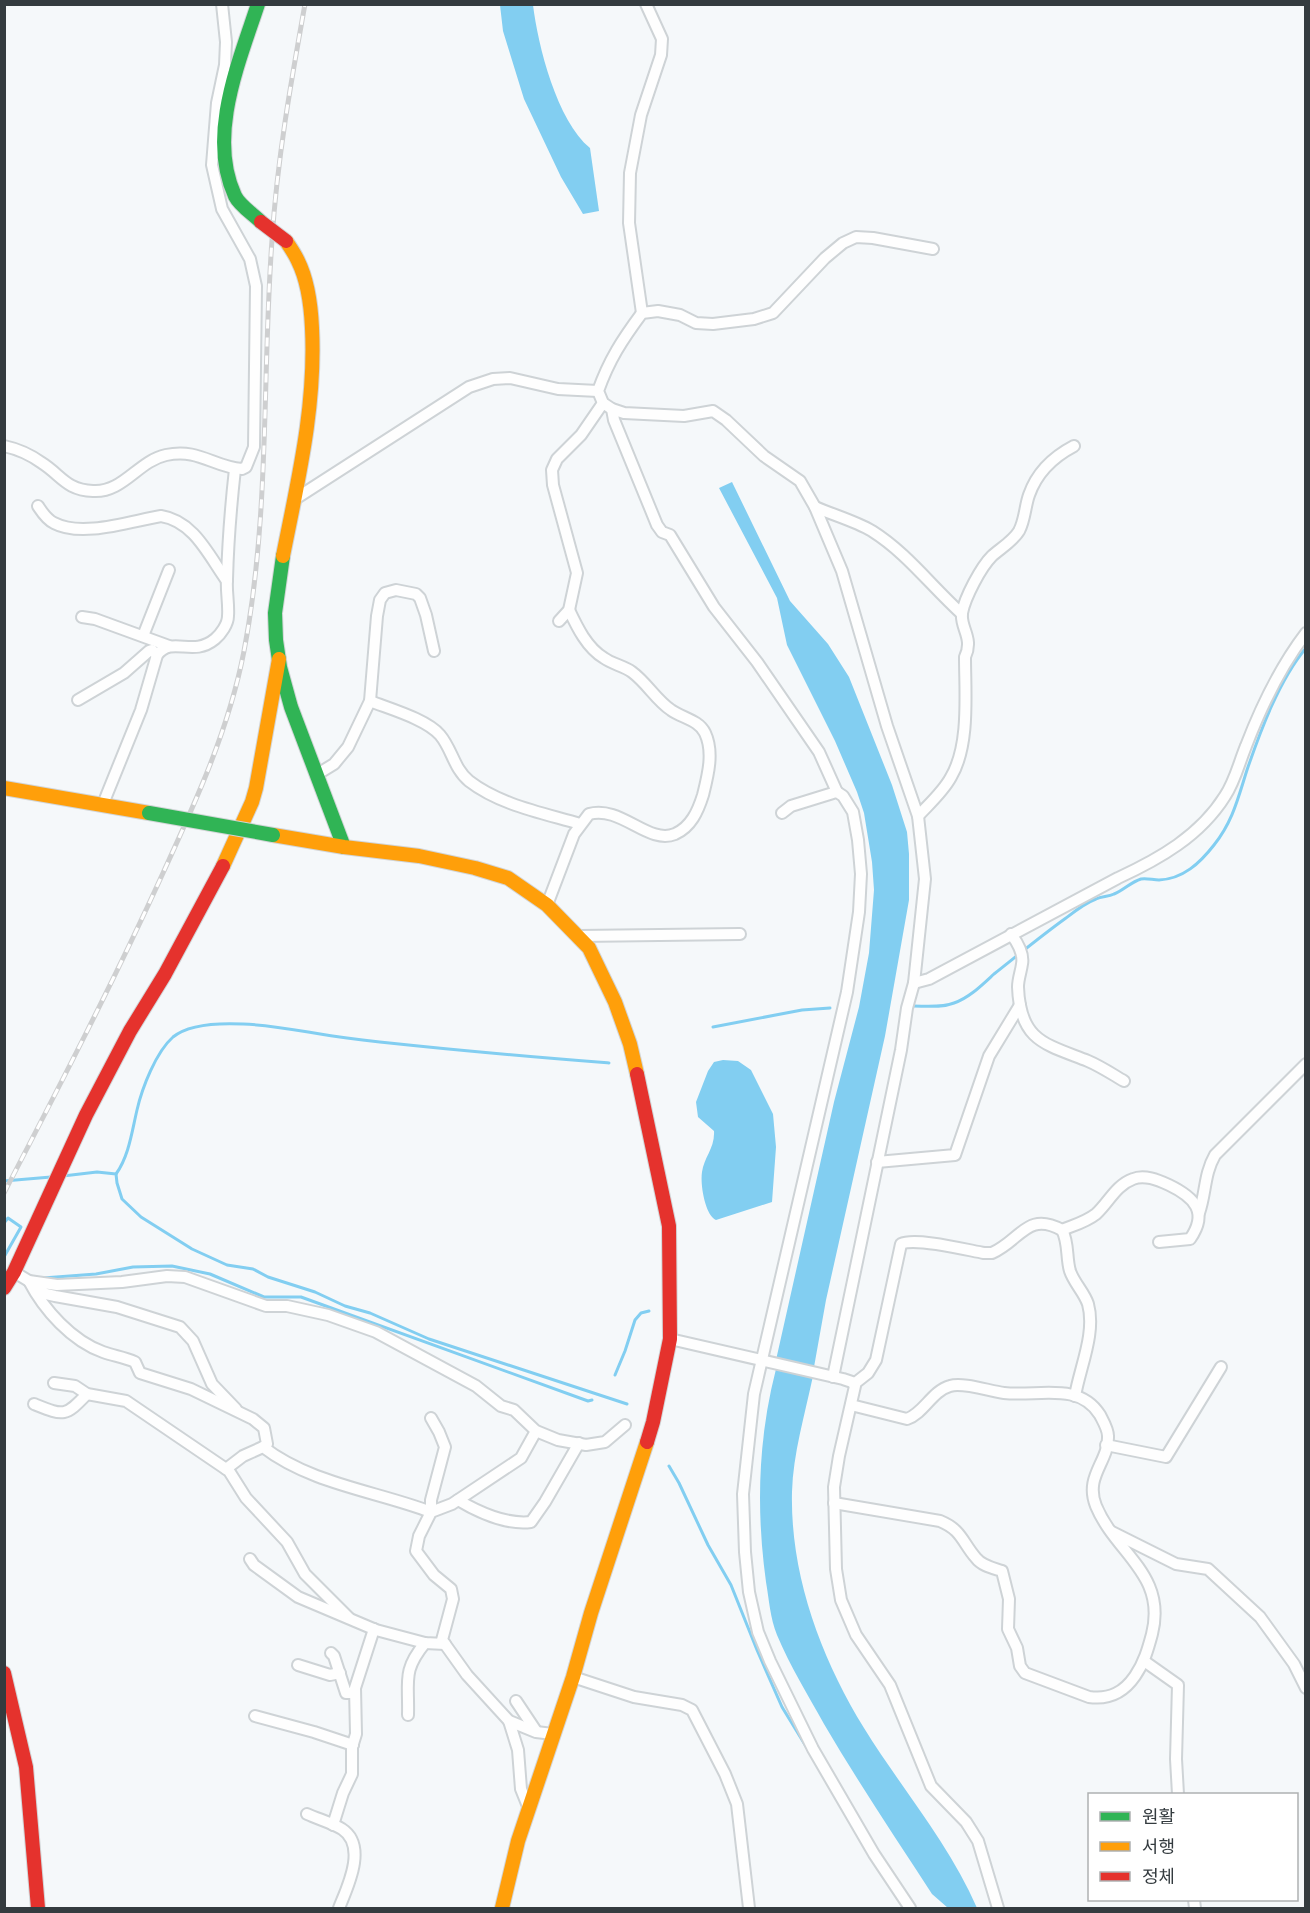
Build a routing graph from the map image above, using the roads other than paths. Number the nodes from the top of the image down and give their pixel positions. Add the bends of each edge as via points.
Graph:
1 (222, 4) edge
2 (258, 4) edge
3 (646, 4) edge
4 (219, 165) junction
5 (933, 249) dead end
6 (642, 313) junction
7 (598, 391) junction
8 (608, 406) junction
9 (4, 446) edge
10 (1074, 446) dead end
11 (235, 469) junction
12 (295, 499) junction
13 (38, 506) dead end
14 (815, 507) junction
15 (169, 570) dead end
16 (226, 581) junction
17 (569, 610) junction
18 (962, 614) junction
19 (82, 617) dead end
20 (559, 621) dead end
21 (1305, 633) edge
22 (142, 636) junction
23 (169, 645) junction
24 (434, 651) dead end
25 (157, 655) junction
26 (279, 659) junction
27 (78, 700) dead end
28 (370, 701) junction
29 (316, 775) junction
30 (4, 789) edge
31 (837, 792) junction
32 (103, 804) junction
33 (783, 813) dead end
34 (918, 816) junction
35 (580, 824) junction
36 (344, 847) junction
37 (548, 905) junction
38 (740, 934) dead end
39 (1011, 934) junction
40 (579, 936) junction
41 (914, 983) junction
42 (1020, 1005) junction
43 (1305, 1064) edge
44 (1124, 1081) dead end
45 (878, 1162) junction
46 (1199, 1213) junction
47 (1062, 1230) junction
48 (1159, 1242) dead end
49 (14, 1272) junction
50 (29, 1281) junction
51 (4, 1288) edge
52 (670, 1339) junction
53 (764, 1361) junction
54 (1221, 1367) dead end
55 (833, 1377) junction
56 (54, 1383) dead end
57 (854, 1384) junction
58 (87, 1394) junction
59 (1075, 1396) junction
60 (34, 1404) dead end
61 (851, 1405) junction
62 (240, 1412) junction
63 (431, 1418) dead end
64 (625, 1425) dead end
65 (536, 1431) junction
66 (579, 1443) junction
67 (1106, 1445) junction
68 (263, 1447) junction
69 (226, 1469) junction
70 (458, 1500) junction
71 (834, 1503) junction
72 (431, 1512) junction
73 (1109, 1530) junction
74 (250, 1559) dead end
75 (349, 1618) junction
76 (374, 1629) junction
77 (425, 1643) junction
78 (445, 1644) junction
79 (331, 1653) dead end
80 (1144, 1661) junction
81 (298, 1665) dead end
82 (4, 1673) edge
83 (340, 1673) junction
84 (573, 1677) junction
85 (1305, 1688) edge
86 (355, 1693) junction
87 (516, 1701) dead end
88 (408, 1715) dead end
89 (255, 1716) dead end
90 (509, 1721) junction
91 (536, 1732) junction
92 (554, 1734) junction
93 (352, 1745) junction
94 (1178, 1793) edge
95 (529, 1809) junction
96 (307, 1814) dead end
97 (333, 1825) junction
98 (38, 1908) edge
99 (339, 1908) edge
100 (502, 1908) edge
101 (749, 1908) edge
102 (910, 1908) edge
103 (998, 1908) edge

1 - 4 street via 226,42 217,103
2 - 4 main road via 229,93
3 - 6 street via 662,39 630,173 629,223
4 - 11 street via 222,209 250,259 256,286 254,447 246,467
4 - 12 main road, bridge via 236,198 286,241 305,276 312,313 311,373
5 - 6 street via 856,237 825,258 773,313 754,319 712,324 696,323 680,315
6 - 7 street via 609,362
7 - 8 street
7 - 12 street via 558,389 510,378 469,387
8 - 14 street via 624,413 664,416 713,411 764,456 800,481
8 - 17 street via 557,459 552,470 577,573
8 - 31 street via 657,525 670,535 714,607 806,732
9 - 11 street via 44,464 63,482 92,492 115,488 150,461 168,455 194,454
10 - 18 street via 1045,466 1029,494 1019,531 979,573
11 - 16 street
12 - 26 main road via 276,599
13 - 16 street via 55,523 80,528 169,517 195,535
14 - 18 street via 870,530 895,548
14 - 34 street via 842,572
15 - 22 street
16 - 23 street via 228,617 217,638 196,648
17 - 20 street
17 - 35 street via 592,649 631,670 672,711 704,730 709,744 710,768 696,814 674,835 651,833 606,812 589,814
18 - 34 street via 969,649 965,657 959,760 950,778
19 - 22 street
21 - 39 street via 1271,691 1225,797 1199,827 1167,853
22 - 23 street
23 - 25 street
24 - 28 street via 420,598 396,590 384,593 377,616
25 - 27 street via 149,651 124,674
25 - 32 street via 141,710
26 - 29 main road via 291,707
26 - 49 main road via 252,802 229,854 86,1115
28 - 29 street via 348,747
28 - 35 street via 429,725 440,736 459,771 479,788 523,807
29 - 36 main road
30 - 32 main road
31 - 33 street via 791,806
31 - 53 street via 852,812 858,840 859,912 847,992
32 - 36 main road, bridge
34 - 41 street via 925,879
35 - 37 street
36 - 37 main road via 419,856 493,873 508,878
37 - 40 main road
38 - 40 street
39 - 41 street via 929,980
39 - 42 street via 1023,962 1018,983
40 - 52 main road via 589,948 615,1002 639,1081 669,1226
41 - 45 street
42 - 44 street via 1037,1039 1098,1065
42 - 45 street via 989,1056 955,1155
43 - 46 street via 1215,1155 1208,1167
45 - 55 street
46 - 47 street via 1186,1194 1141,1176 1119,1187 1089,1219
46 - 48 street via 1190,1239
47 - 57 street via 1045,1223 1031,1224 996,1251 984,1253 921,1242 901,1244 876,1360
47 - 59 street via 1071,1275 1087,1300 1090,1319
49 - 50 street
49 - 51 main road
50 - 62 street via 37,1298 61,1324 93,1347 135,1362 140,1373 191,1389
50 - 62 street via 55,1296 117,1307 180,1326 193,1341 212,1384
50 - 65 street via 57,1285 184,1277 266,1306 287,1306 328,1315 376,1332 476,1386 501,1406 514,1410
52 - 53 street
52 - 84 main road via 653,1422
53 - 55 street
53 - 102 street via 754,1394 743,1494 748,1582 758,1632 813,1749
54 - 67 street via 1166,1457
55 - 57 street
56 - 58 street via 75,1386
57 - 61 street
58 - 60 street via 66,1413
58 - 69 street via 126,1401
59 - 61 street via 949,1386 907,1419
59 - 67 street via 1095,1407 1108,1436
61 - 71 street via 836,1473
62 - 68 street via 264,1428 267,1444
63 - 72 street via 445,1447
64 - 66 street via 605,1442
65 - 66 street
65 - 70 street via 521,1458
66 - 70 street via 531,1522 505,1520
67 - 73 street via 1092,1485 1097,1507
68 - 69 street
68 - 72 street via 288,1464
69 - 75 street via 246,1498 287,1542 305,1574
70 - 72 street
71 - 80 street via 940,1521 965,1540 982,1564 1002,1571 1009,1599 1008,1629 1025,1672 1100,1698 1121,1692
71 - 103 street via 836,1569 846,1614 890,1685 930,1786 966,1822 978,1841
72 - 78 street via 416,1551 434,1575 451,1589 453,1599 442,1640
73 - 80 street via 1148,1580 1154,1594 1155,1619
73 - 85 street via 1176,1564 1208,1569 1260,1617 1294,1664
74 - 75 street via 298,1597
75 - 76 street
76 - 77 street
76 - 86 street
77 - 78 street
77 - 88 street via 408,1669
78 - 90 street
79 - 83 street
80 - 94 street via 1178,1685
81 - 83 street via 330,1675
82 - 98 main road via 26,1767
83 - 86 street via 346,1693
84 - 92 main road
84 - 101 street via 692,1710 736,1804
86 - 93 street via 356,1734
87 - 91 street
89 - 93 street
90 - 91 street
90 - 95 street via 518,1750 521,1789
91 - 92 street
92 - 95 main road
93 - 97 street via 352,1774
95 - 100 main road
96 - 97 street
97 - 99 street via 351,1837 355,1866

